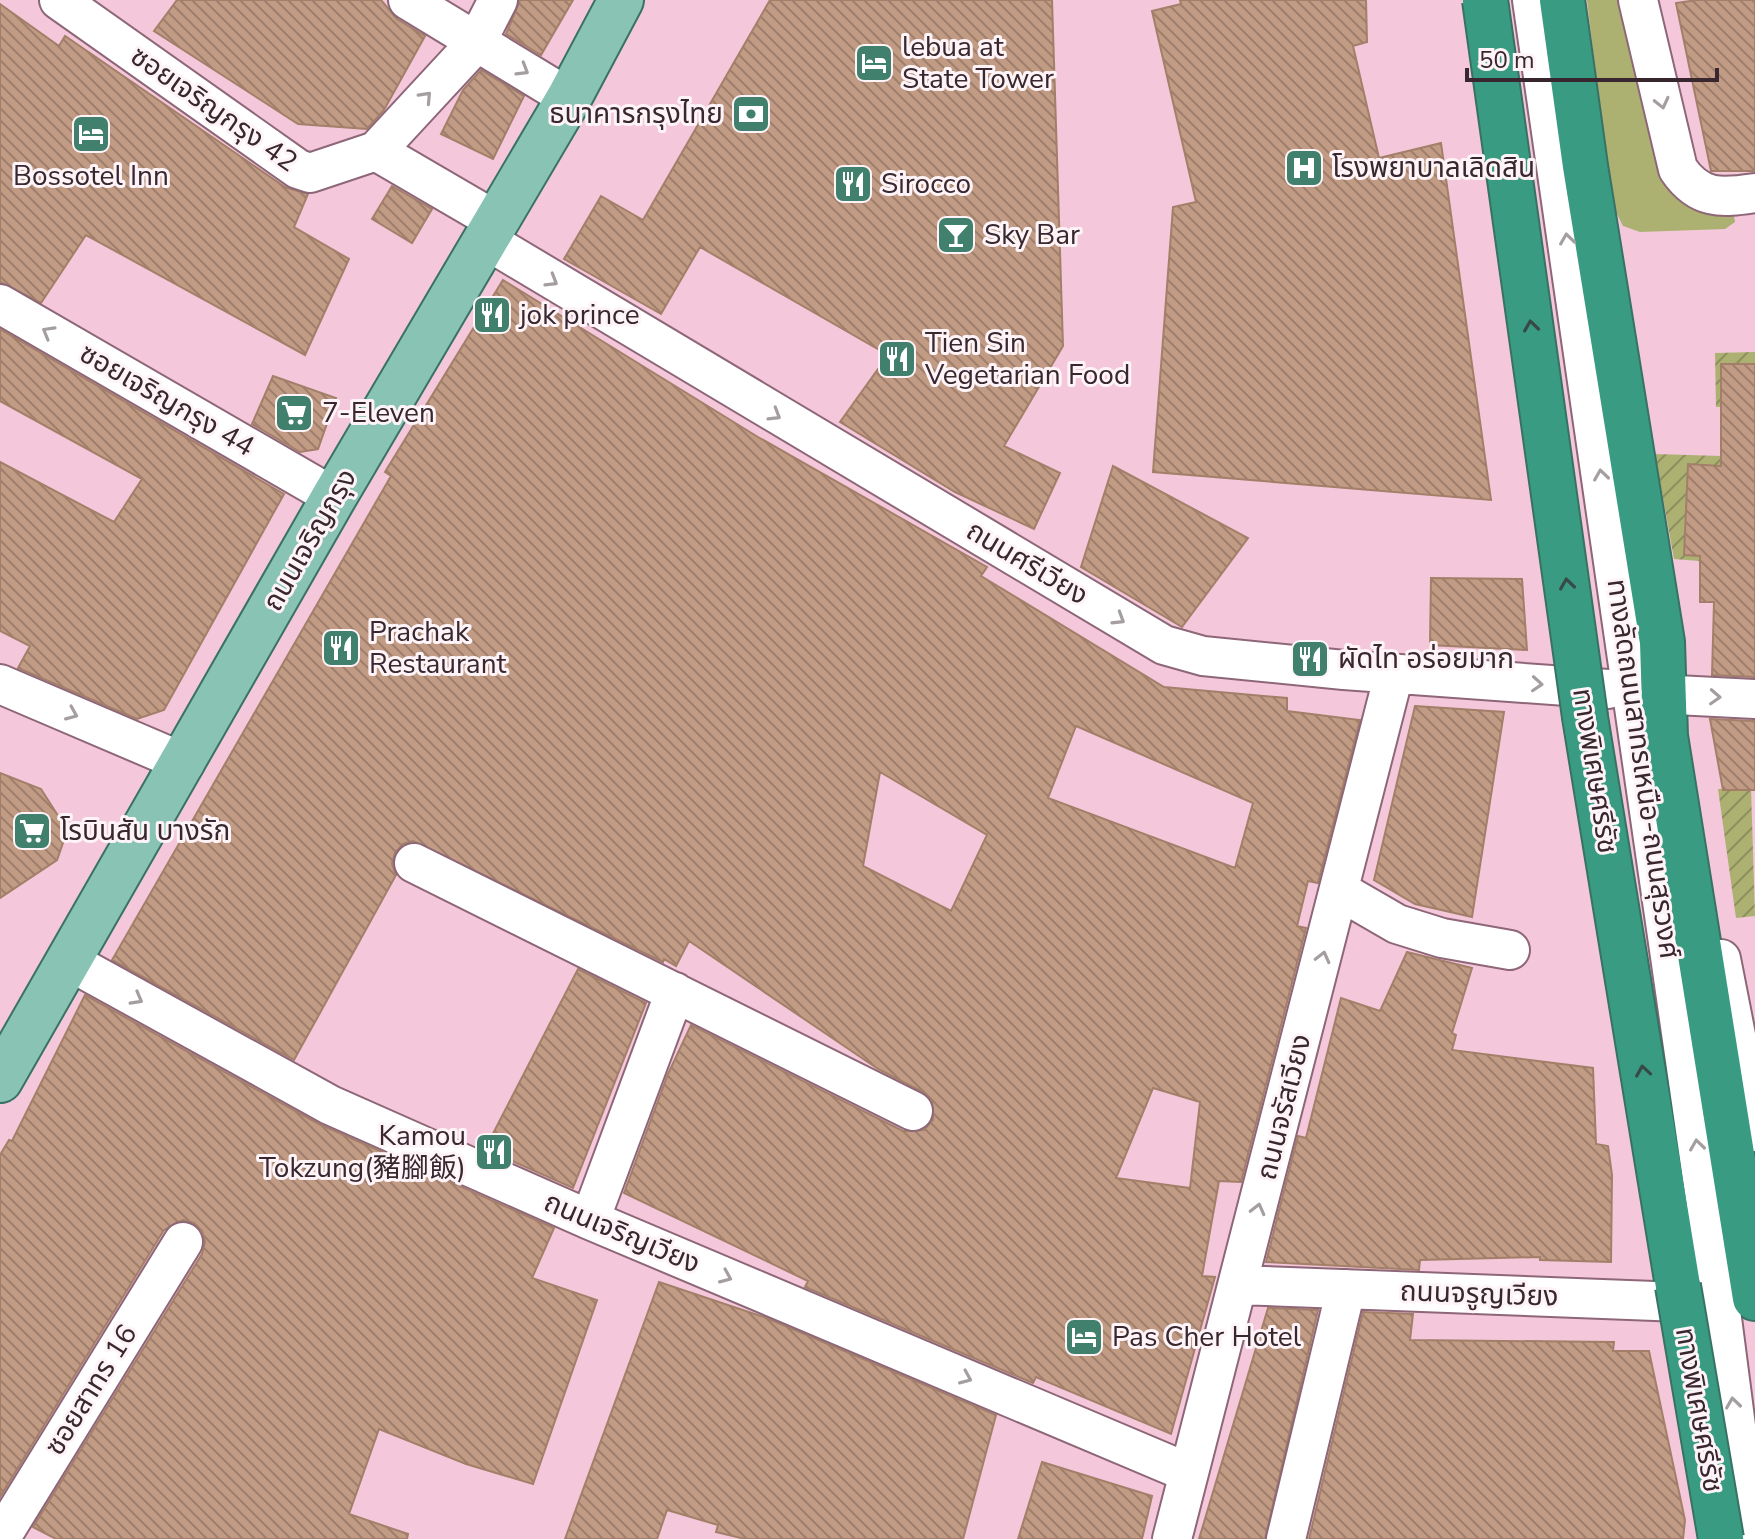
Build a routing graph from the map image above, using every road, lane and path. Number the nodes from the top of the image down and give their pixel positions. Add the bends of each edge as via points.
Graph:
1 (59, 0) edge
2 (408, 0) edge
3 (498, 0) edge
4 (621, 0) edge
5 (1485, 0) edge
6 (1532, 0) edge
7 (1562, 0) edge
8 (1572, 0) edge
9 (1638, 0) edge
10 (476, 43) junction
11 (569, 98) junction
12 (376, 151) junction
13 (1755, 193) edge
14 (491, 230) junction
15 (0, 304) edge
16 (334, 497) junction
17 (1394, 674) junction
18 (0, 684) edge
19 (1631, 691) junction
20 (1676, 695) junction
21 (1755, 699) edge
22 (185, 763) junction
23 (414, 863) dead end
24 (1340, 891) junction
25 (1510, 950) dead end
26 (69, 961) junction
27 (675, 992) junction
28 (0, 1080) edge
29 (913, 1111) dead end
30 (1755, 1132) edge
31 (590, 1220) junction
32 (183, 1242) dead end
33 (1239, 1285) junction
34 (1346, 1289) junction
35 (1738, 1300) edge
36 (1189, 1473) junction
37 (1749, 1484) edge
38 (0, 1539) edge
39 (1172, 1539) edge
40 (1286, 1539) edge
41 (1721, 1539) edge
42 (1747, 1539) edge

1 - 12 street, ซอยเจริญกรุง 42 via 304,172
2 - 10 street
3 - 10 street
4 - 11 main road, ถนนเจริญกรุง
41 -> 5 highway, ทางพิเศษศรีรัช, bridge via 1585,717
19 -> 6 street, ทางลัดถนนสาทรเหนือ-ถนนสุรวงศ์
7 - 35 highway via 1662,642 1665,736
8 - 20 street, ทางลัดถนนสาทรเหนือ-ถนนสุรวงศ์
9 -> 13 street via 1678,169 1690,187 1709,195
10 -> 11 street
12 -> 10 street
11 - 14 main road, ถนนเจริญกรุง
12 - 14 street, ถนนศรีเวียง
14 - 16 main road, ถนนเจริญกรุง
14 -> 17 street, ถนนศรีเวียง via 1164,645 1203,656
16 -> 15 street, ซอยเจริญกรุง 44
16 - 22 main road, ถนนเจริญกรุง
17 -> 19 street, ถนนศรีเวียง
17 - 24 street, ถนนจรัสเวียง
18 -> 22 street
35 -> 19 street, ทางลัดถนนสาทรเหนือ-ถนนสุรวงศ์
20 -> 21 street
20 - 30 street, ทางลัดถนนสาทรเหนือ-ถนนสุรวงศ์ via 1689,792
22 - 26 main road, ถนนเจริญกรุง
23 - 27 street
24 - 25 street via 1397,924
33 -> 24 street, ถนนจรัสเวียง
26 - 28 main road, ถนนเจริญกรุง
26 -> 31 street, ถนนเจริญเวียง via 330,1105
27 - 29 street
27 - 31 street
31 -> 36 street, ถนนเจริญเวียง
32 - 38 street, ซอยสาทร 16
33 - 34 street, ถนนจรูญเวียง
33 - 36 street, ถนนจรัสเวียง
34 - 35 street, ถนนจรูญเวียง
34 - 40 street
37 -> 35 street, ทางลัดถนนสาทรเหนือ-ถนนสุรวงศ์
36 - 39 street, ถนนจรัสเวียง
37 - 42 street, ทางลัดถนนสาทรเหนือ-ถนนสุรวงศ์

